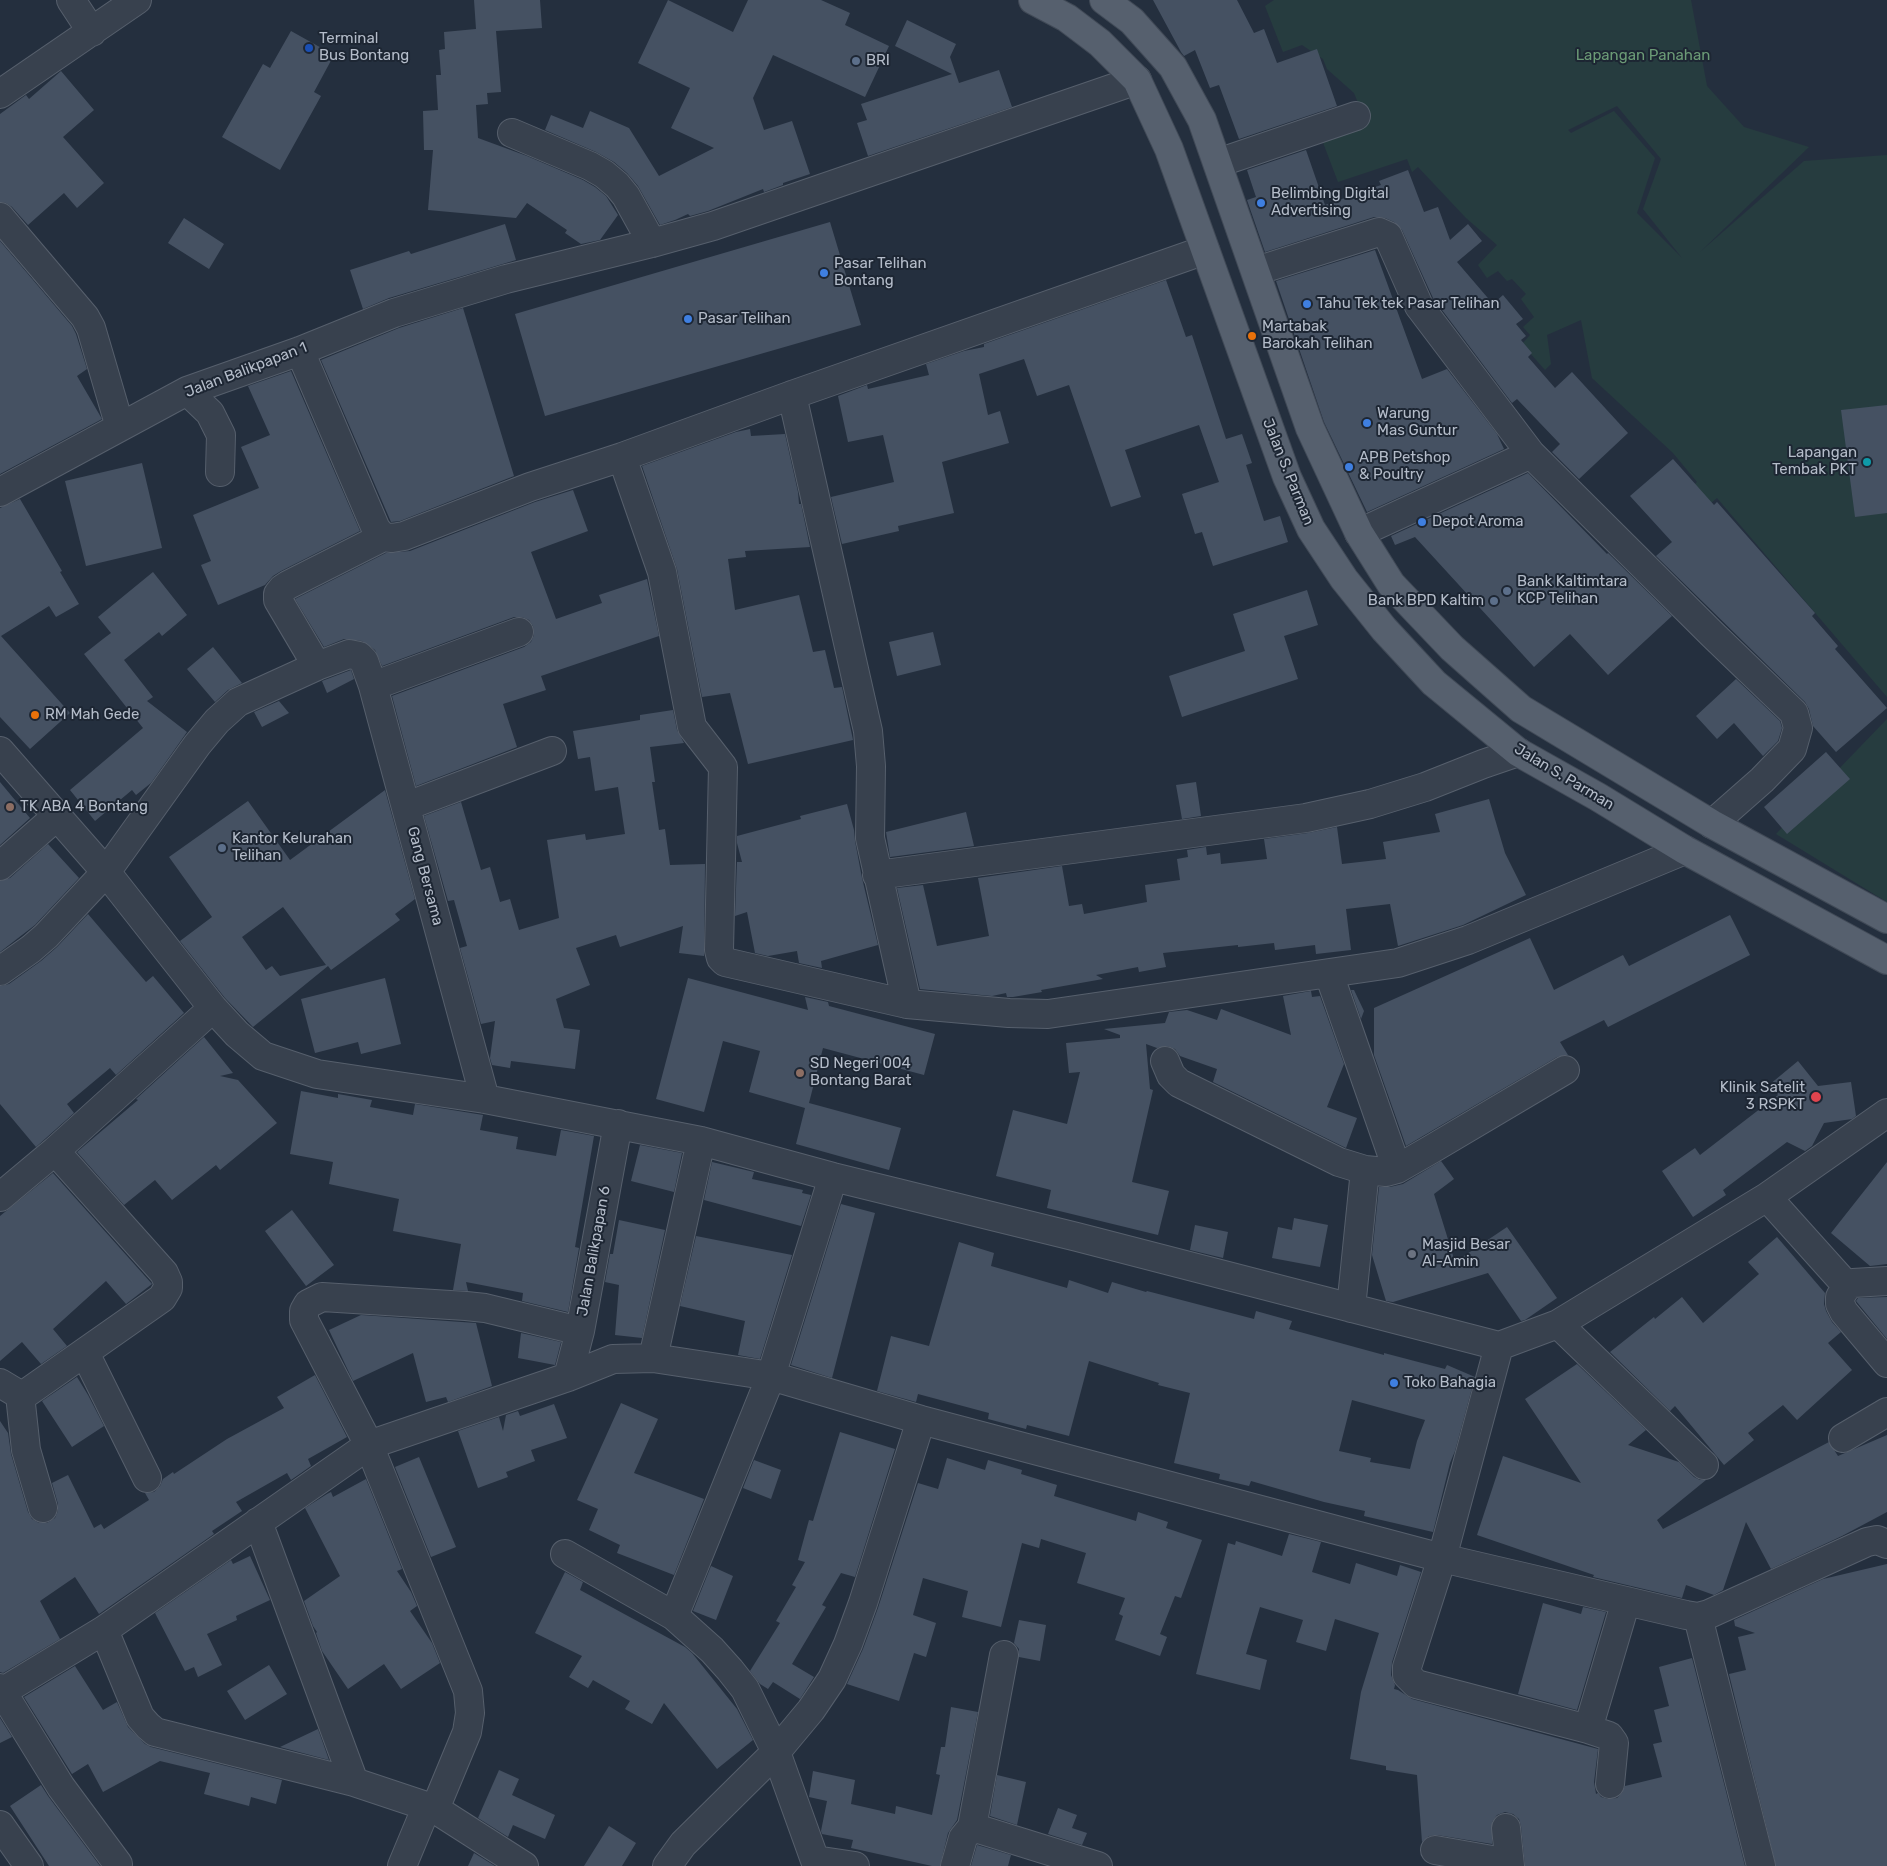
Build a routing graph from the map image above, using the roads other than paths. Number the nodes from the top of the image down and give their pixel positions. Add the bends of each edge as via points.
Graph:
1 (71, 0) edge
2 (137, 0) edge
3 (1033, 0) edge
4 (1104, 0) edge
5 (92, 32) junction
6 (1137, 80) junction
7 (0, 94) edge
8 (1356, 116) dead end
9 (512, 133) dead end
10 (1218, 163) junction
11 (1231, 198) junction
12 (1191, 212) junction
13 (0, 218) edge
14 (652, 243) junction
15 (1204, 250) junction
16 (1256, 271) junction
17 (300, 351) junction
18 (187, 391) junction
19 (792, 395) junction
20 (120, 427) junction
21 (1531, 454) junction
22 (622, 457) junction
23 (220, 472) dead end
24 (0, 492) edge
25 (1359, 534) junction
26 (383, 537) junction
27 (519, 632) dead end
28 (318, 666) junction
29 (373, 686) junction
30 (0, 751) edge
31 (552, 751) dead end
32 (1518, 752) junction
33 (407, 806) junction
34 (57, 816) junction
35 (1712, 824) junction
36 (1685, 850) junction
37 (0, 866) edge
38 (106, 872) junction
39 (877, 875) junction
40 (1887, 919) edge
41 (1887, 960) edge
42 (0, 971) edge
43 (1329, 974) junction
44 (907, 1004) junction
45 (213, 1008) junction
46 (1165, 1061) dead end
47 (1565, 1070) dead end
48 (484, 1099) junction
49 (1887, 1113) edge
50 (618, 1124) junction
51 (701, 1141) junction
52 (55, 1151) junction
53 (1397, 1169) junction
54 (1365, 1170) junction
55 (833, 1177) junction
56 (0, 1196) edge
57 (1767, 1198) junction
58 (1887, 1281) edge
59 (1847, 1286) junction
60 (1351, 1308) junction
61 (1558, 1324) junction
62 (580, 1331) junction
63 (1499, 1346) junction
64 (85, 1353) junction
65 (653, 1358) junction
66 (1887, 1364) edge
67 (771, 1376) junction
68 (568, 1377) junction
69 (10, 1389) edge
70 (1887, 1412) edge
71 (921, 1420) junction
72 (1843, 1438) dead end
73 (369, 1445) junction
74 (1704, 1465) dead end
75 (147, 1478) dead end
76 (42, 1508) dead end
77 (258, 1522) junction
78 (1887, 1544) edge
79 (565, 1554) dead end
80 (1442, 1558) junction
81 (1626, 1601) junction
82 (674, 1616) junction
83 (1698, 1617) junction
84 (104, 1630) junction
85 (1004, 1655) dead end
86 (1, 1691) edge
87 (1588, 1729) junction
88 (776, 1752) junction
89 (354, 1782) junction
90 (1610, 1784) dead end
91 (442, 1814) junction
92 (0, 1825) edge
93 (972, 1827) junction
94 (1506, 1828) dead end
95 (1435, 1850) dead end
96 (816, 1863) edge
97 (118, 1864) dead end
98 (1509, 1864) edge
99 (29, 1866) edge
100 (402, 1866) edge
101 (524, 1866) edge
102 (668, 1866) edge
103 (854, 1866) edge
104 (955, 1866) edge
105 (1098, 1866) edge
106 (1761, 1866) edge

1 - 5 street
2 - 5 street
3 - 6 main road, Jalan S. Parman via 1067,18 1100,43
4 - 10 main road via 1132,21 1174,67 1202,120
5 - 7 street
6 - 12 main road, Jalan S. Parman via 1169,150
6 - 14 street, Jalan Balikpapan 1 via 713,226
8 - 10 street
9 - 14 street via 604,174 626,196
10 - 11 main road
11 - 12 main road
11 - 16 main road
12 - 15 main road, Jalan S. Parman
13 - 20 street via 85,317
14 - 17 street, Jalan Balikpapan 1 via 506,280 394,313
15 - 19 street
15 - 32 main road, Jalan S. Parman via 1287,477 1311,529 1344,579 1434,683
16 - 21 street via 1384,232 1419,306
16 - 25 main road via 1310,428
17 - 18 street, Jalan Balikpapan 1
17 - 26 street via 376,530
18 - 20 street, Jalan Balikpapan 1
18 - 23 street via 210,413 220,435
19 - 22 street
19 - 39 street via 868,731 872,766 870,838
20 - 24 street, Jalan Balikpapan 1
21 - 25 street
21 - 35 street via 1794,713 1798,728 1792,749
22 - 26 street via 530,487 404,536
22 - 44 street via 662,572 692,727 715,756 721,958 728,963
25 - 35 main road via 1391,584 1452,648 1521,709
26 - 28 street via 288,585 278,594 278,600
27 - 29 street
28 - 29 street, Gang Bersama via 349,654 359,656
28 - 38 street via 238,702 217,721
29 - 33 street, Gang Bersama
30 - 34 street
31 - 33 street
32 - 36 main road, Jalan S. Parman
32 - 39 street via 1426,787 1306,818
33 - 48 street, Gang Bersama
34 - 37 street
34 - 38 street
35 - 40 main road
36 - 41 main road, Jalan S. Parman
36 - 43 street via 1468,940 1398,963
38 - 42 street via 46,936
38 - 45 street
39 - 44 street
43 - 44 street via 1048,1014
43 - 53 street
45 - 48 street via 263,1056 289,1066 317,1074
45 - 52 street
46 - 54 street via 1174,1080 1179,1083 1339,1162
47 - 53 street
48 - 50 street
49 - 57 street
50 - 51 street
50 - 62 street, Jalan Balikpapan 6
51 - 55 street
51 - 65 street
52 - 56 street
52 - 64 street via 164,1273 168,1282 162,1298
53 - 54 street via 1386,1172
54 - 60 street
55 - 60 street
55 - 67 street
57 - 59 street
57 - 61 street
58 - 59 street
59 - 66 street via 1840,1297 1844,1312
60 - 63 street
61 - 63 street
61 - 74 street
62 - 68 street, Jalan Balikpapan 6
62 - 73 street via 486,1308 314,1299 304,1312 304,1320
63 - 80 street
64 - 69 street via 28,1392
64 - 75 street
65 - 67 street
65 - 68 street via 613,1359
67 - 71 street
67 - 82 street
68 - 73 street
69 - 76 street
70 - 72 street
71 - 80 street
71 - 88 street via 848,1644 832,1678 811,1710
73 - 77 street
73 - 91 street via 468,1691 470,1713 467,1732
77 - 84 street
77 - 89 street
78 - 83 street via 1877,1540 1867,1542
79 - 82 street
80 - 81 street
80 - 87 street via 1407,1667 1410,1680
81 - 83 street
81 - 87 street
82 - 88 street via 712,1650 745,1689
83 - 106 street
84 - 86 street
84 - 89 street via 140,1717 156,1732
85 - 93 street
86 - 97 street via 61,1787
87 - 90 street via 1609,1736 1614,1743
88 - 96 street
88 - 102 street via 683,1844
89 - 91 street
91 - 100 street
91 - 101 street
92 - 99 street
93 - 104 street via 963,1838
93 - 105 street
94 - 98 street
95 - 98 street
96 - 103 street

